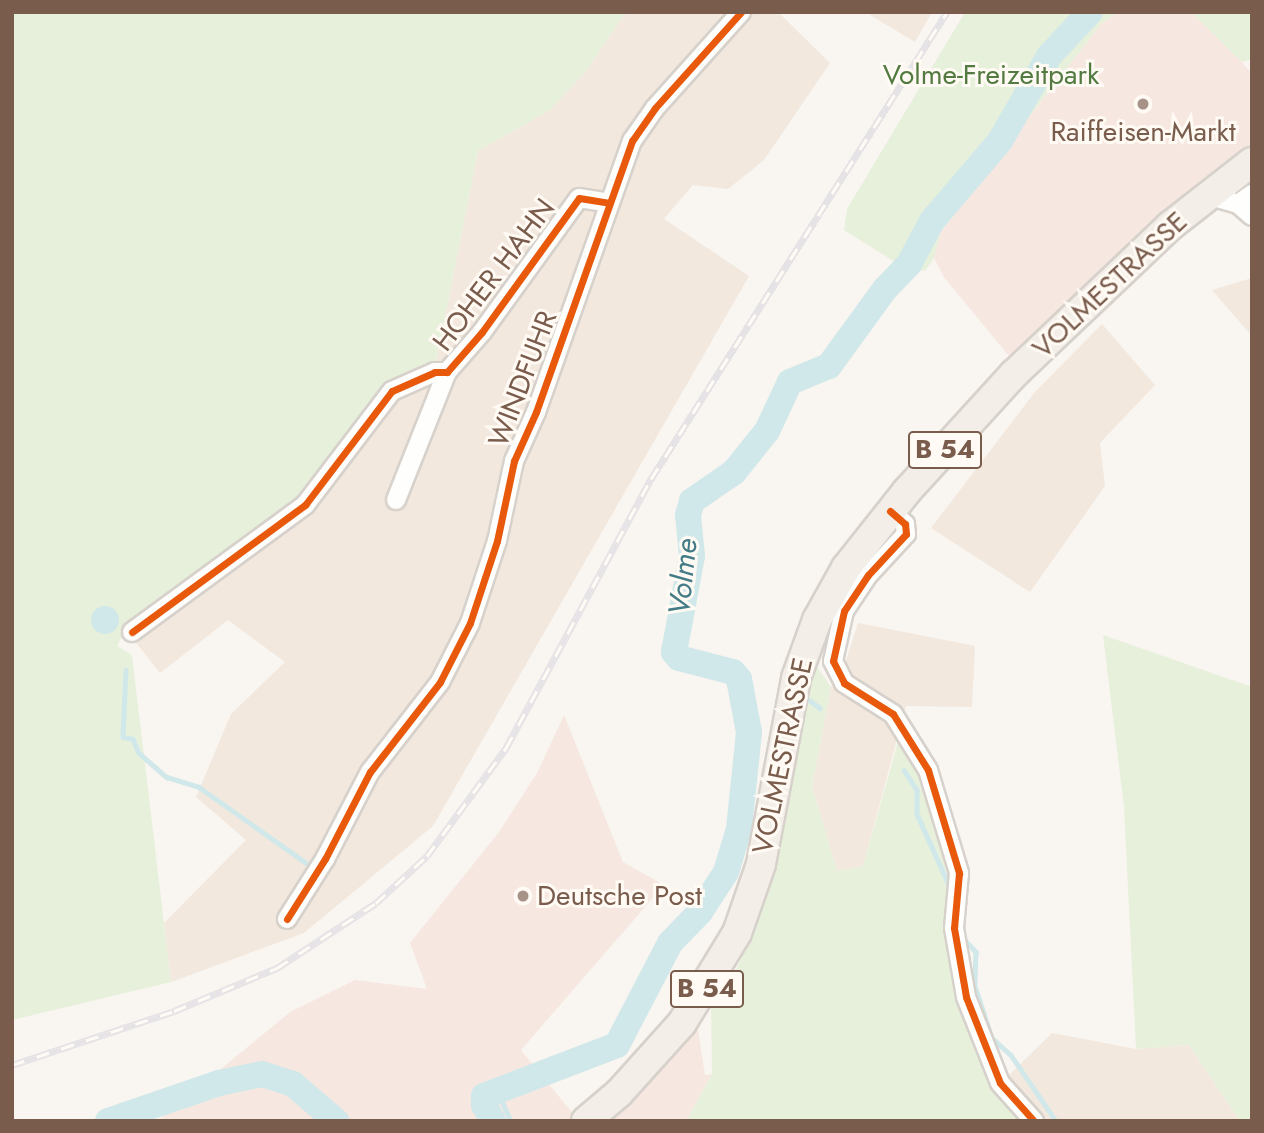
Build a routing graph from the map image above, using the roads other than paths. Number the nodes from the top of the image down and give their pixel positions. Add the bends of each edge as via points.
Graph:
1 (741, 12) edge
2 (1252, 162) edge
3 (1207, 195) junction
4 (1245, 199) edge
5 (610, 203) junction
6 (1252, 216) edge
7 (447, 372) junction
8 (396, 500) dead end
9 (890, 512) junction
10 (132, 632) dead end
11 (287, 919) dead end
12 (586, 1121) edge
13 (1034, 1121) edge

1 - 5 street, WINDFUHR via 640,127
2 - 3 main road, VOLMESTRASSE / B 54
3 - 4 street, VOLMESTRASSE
3 - 9 main road, VOLMESTRASSE / B 54 via 1014,374
4 - 6 street
5 - 7 street, HOHER HAHN via 579,198 482,332
5 - 11 street, WINDFUHR via 514,461 497,541 470,623 440,682 370,772 325,859
7 - 8 street, HOHER HAHN
7 - 10 street, HOHER HAHN via 435,372 392,391 305,505
9 - 12 main road, VOLMESTRASSE / B 54 via 846,568 806,648 784,726 761,864 737,933 682,1023 619,1093
9 - 13 street via 905,524 906,534 867,575 844,611 833,661 844,683 893,714 928,770 959,873 954,928 966,997 1000,1083

